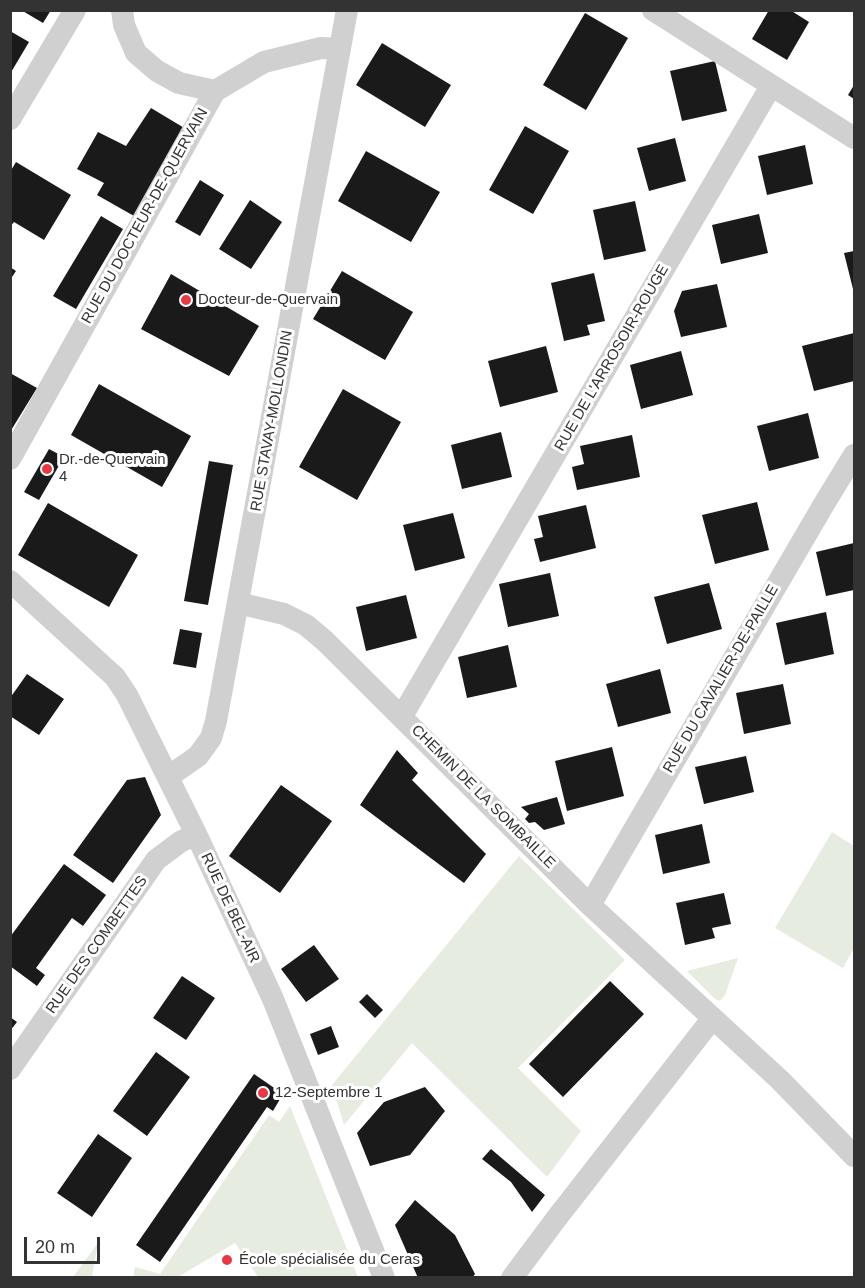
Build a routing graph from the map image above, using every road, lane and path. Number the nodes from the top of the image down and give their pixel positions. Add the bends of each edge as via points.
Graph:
1 (75, 10) edge
2 (122, 10) edge
3 (347, 10) edge
4 (662, 13) edge
5 (340, 49) junction
6 (771, 86) junction
7 (215, 91) junction
8 (10, 119) edge
9 (855, 138) edge
10 (855, 455) edge
11 (10, 459) edge
12 (10, 580) edge
13 (238, 603) junction
14 (402, 716) junction
15 (168, 777) junction
16 (196, 834) junction
17 (590, 905) junction
18 (712, 1019) junction
19 (10, 1069) edge
20 (855, 1156) edge
21 (384, 1278) edge
22 (512, 1278) edge

1 - 8 street
2 - 7 street via 136,53 179,83
3 - 5 street, RUE STAVAY-MOLLONDIN
4 - 6 street
5 - 7 street, RUE DU DOCTEUR-DE-QUERVAIN via 321,48 264,62
5 - 13 street, RUE STAVAY-MOLLONDIN
6 - 9 street
6 - 14 street, RUE DE L'ARROSOIR-ROUGE
7 - 11 street, RUE DU DOCTEUR-DE-QUERVAIN
10 - 17 street, RUE DU CAVALIER-DE-PAILLE
12 - 15 street, RUE DE BEL-AIR via 116,677
13 - 14 street, CHEMIN DE LA SOMBAILLE via 306,625
13 - 15 street, RUE STAVAY-MOLLONDIN via 211,738 198,756
14 - 17 street, CHEMIN DE LA SOMBAILLE
15 - 16 street, RUE DE BEL-AIR
16 - 19 street, RUE DES COMBETTES via 156,860
16 - 21 street, RUE DE BEL-AIR via 273,999
17 - 18 street, CHEMIN DE LA SOMBAILLE
18 - 20 street, CHEMIN DE LA SOMBAILLE
18 - 22 street

